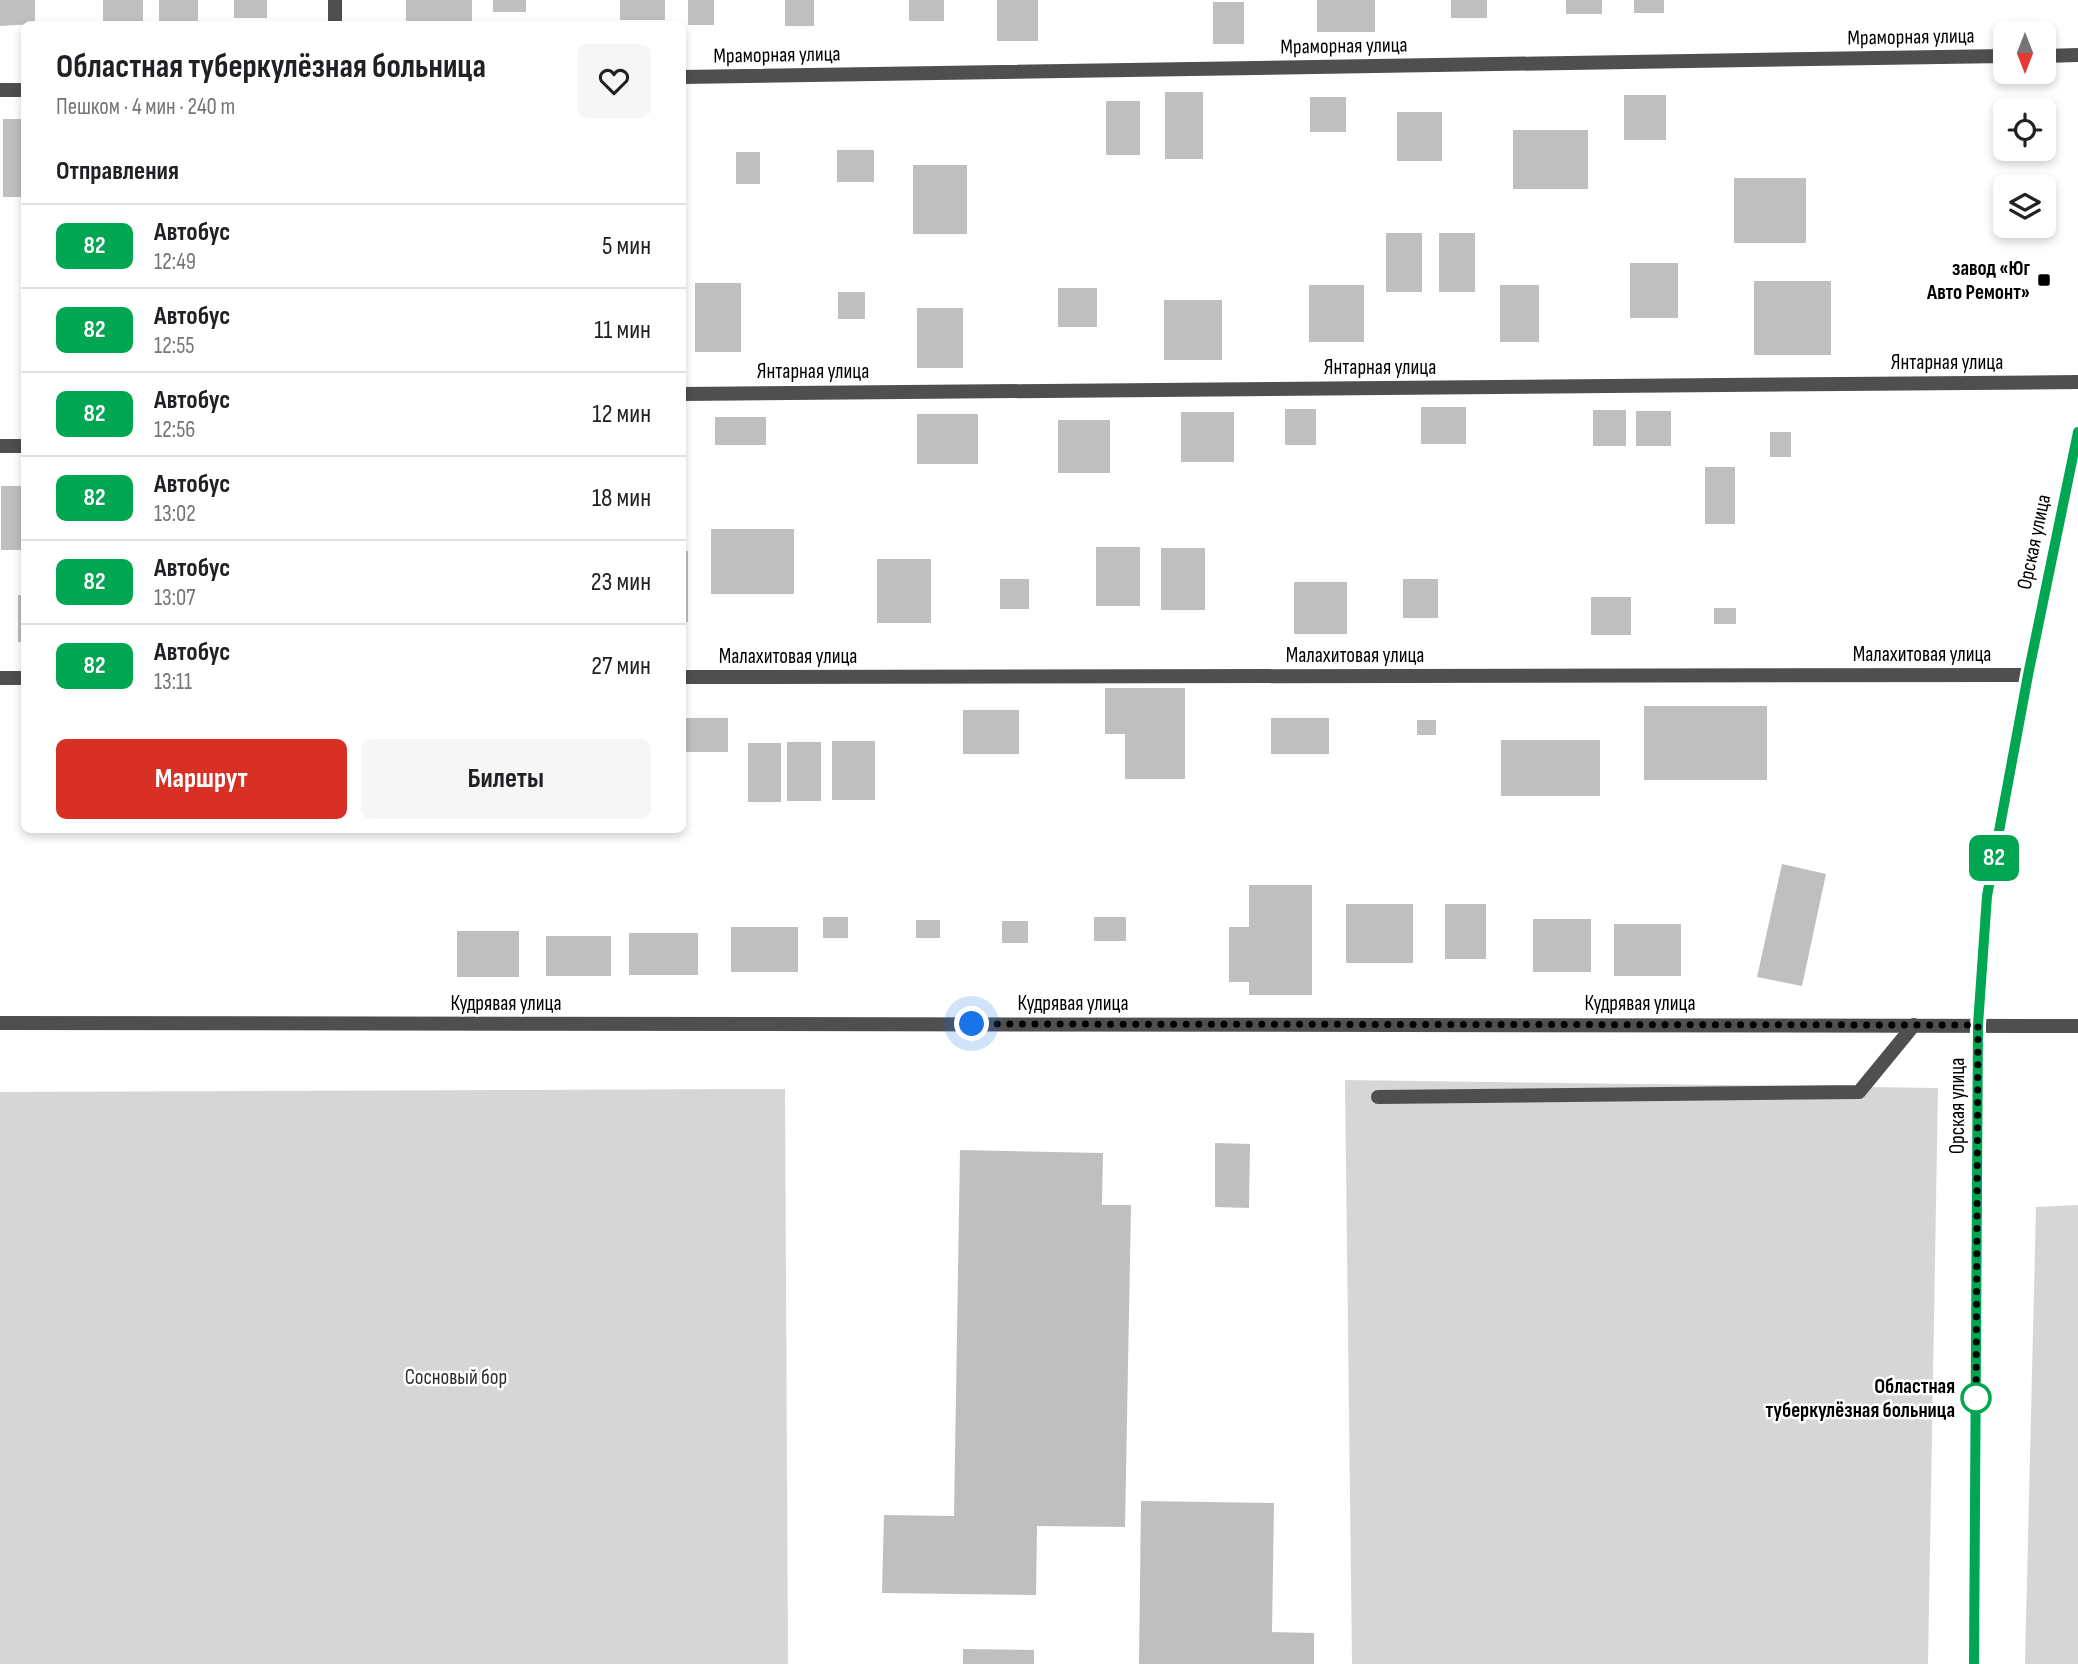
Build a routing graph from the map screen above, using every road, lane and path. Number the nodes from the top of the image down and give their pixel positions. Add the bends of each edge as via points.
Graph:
1 (335, 0) edge
2 (335, 21) edge
3 (2078, 55) edge
4 (1993, 56) edge
5 (2056, 56) edge
6 (686, 77) edge
7 (0, 90) edge
8 (21, 90) edge
9 (2078, 382) edge
10 (686, 394) edge
11 (2078, 432) edge
12 (0, 446) edge
13 (21, 446) edge
14 (2028, 675) junction
15 (686, 677) edge
16 (0, 678) edge
17 (21, 678) edge
18 (0, 1023) edge
19 (1914, 1025) junction
20 (1978, 1025) junction
21 (2078, 1026) edge
22 (1378, 1097) dead end
23 (1974, 1664) edge

1 - 2 street
3 - 5 street
4 - 6 street, Мраморная улица
7 - 8 street
9 - 10 street, Янтарная улица
11 - 14 main road, Орская улица
12 - 13 street
14 - 15 street, Малахитовая улица
14 - 20 main road, Орская улица via 1987,896
16 - 17 street
18 - 19 street, Кудрявая улица
19 - 20 street, Кудрявая улица
19 - 22 street via 1859,1092
20 - 21 street, Кудрявая улица
20 - 23 main road, Орская улица

